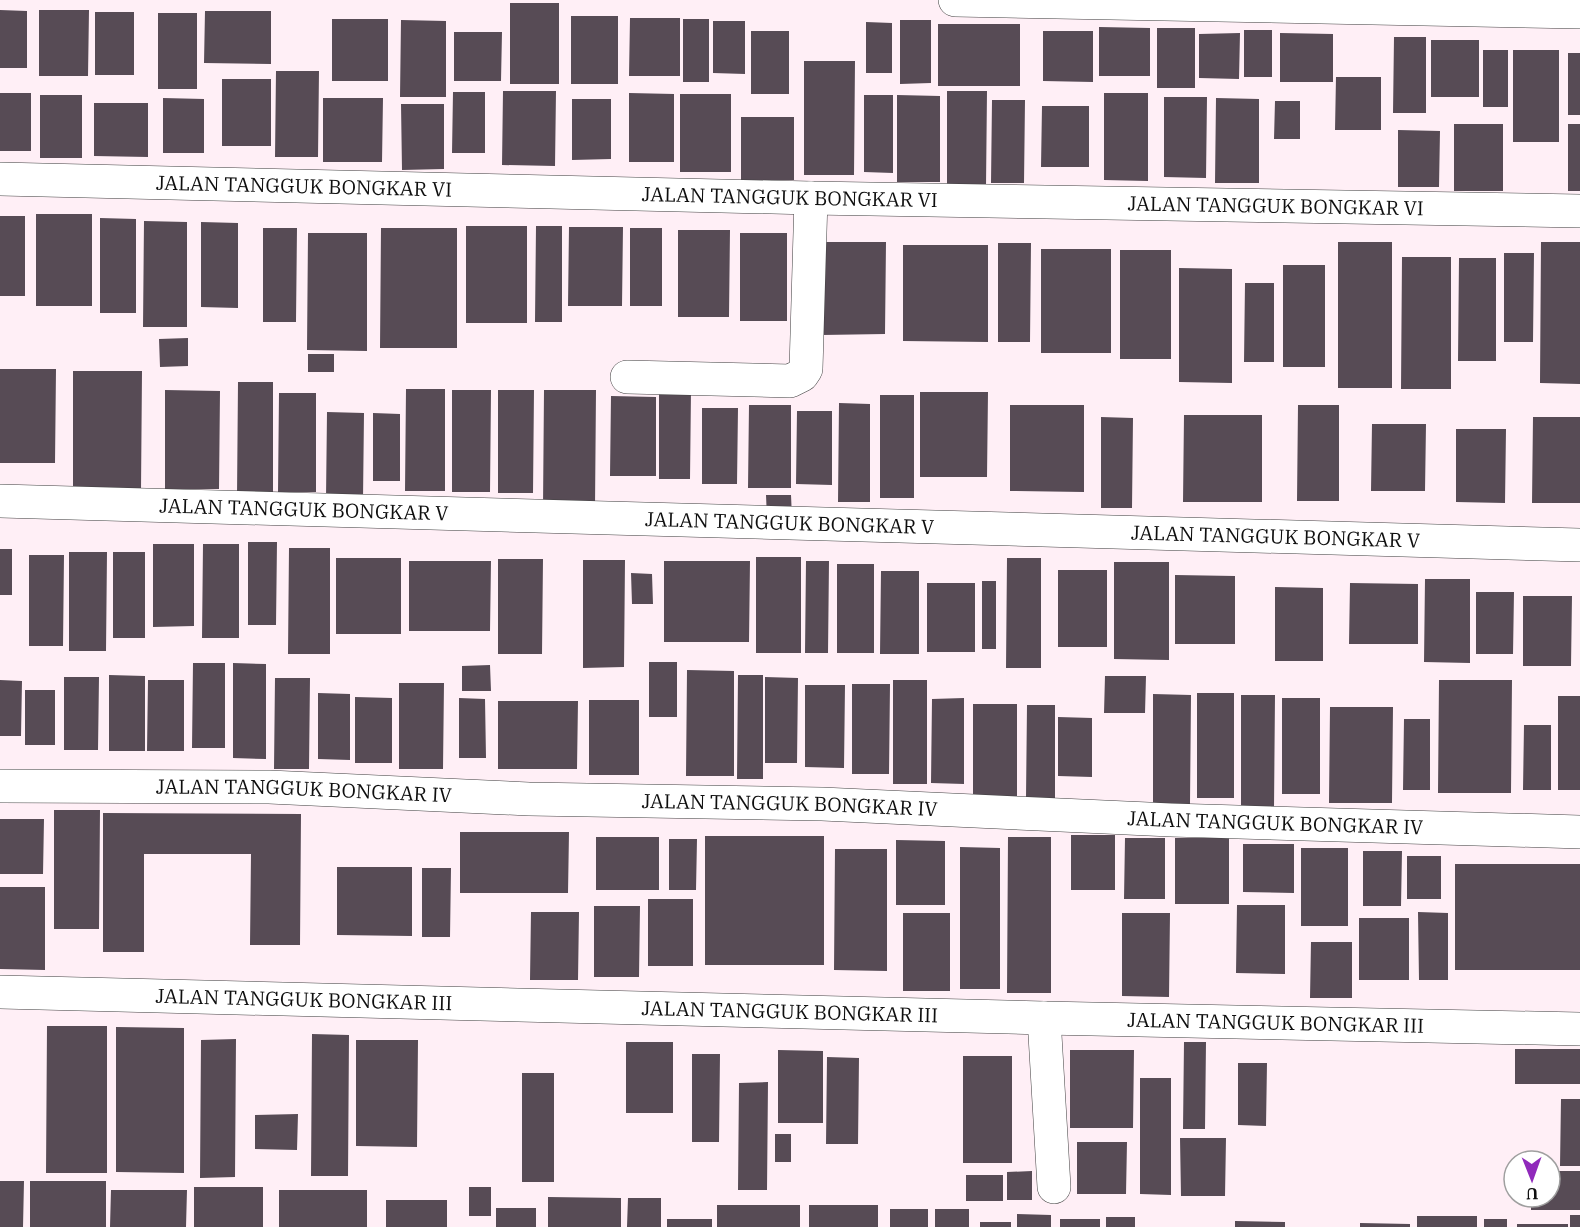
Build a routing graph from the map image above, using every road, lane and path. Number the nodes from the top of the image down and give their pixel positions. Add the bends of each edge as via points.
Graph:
1 (955, 0) edge
2 (1580, 12) edge
3 (0, 179) edge
4 (811, 198) junction
5 (1580, 211) edge
6 (627, 377) dead end
7 (0, 501) edge
8 (1580, 544) edge
9 (0, 786) edge
10 (1580, 832) edge
11 (0, 992) edge
12 (1044, 1018) junction
13 (1580, 1029) edge
14 (1054, 1187) dead end

1 - 2 street
3 - 4 street, JALAN TANGGUK BONGKAR VI
4 - 5 street, JALAN TANGGUK BONGKAR VI
4 - 6 street via 806,369 802,375 790,381
7 - 8 street, JALAN TANGGUK BONGKAR V
9 - 10 street, JALAN TANGGUK BONGKAR IV via 269,787 529,799 822,804 1171,820
11 - 12 street, JALAN TANGGUK BONGKAR III
12 - 13 street, JALAN TANGGUK BONGKAR III
12 - 14 street

